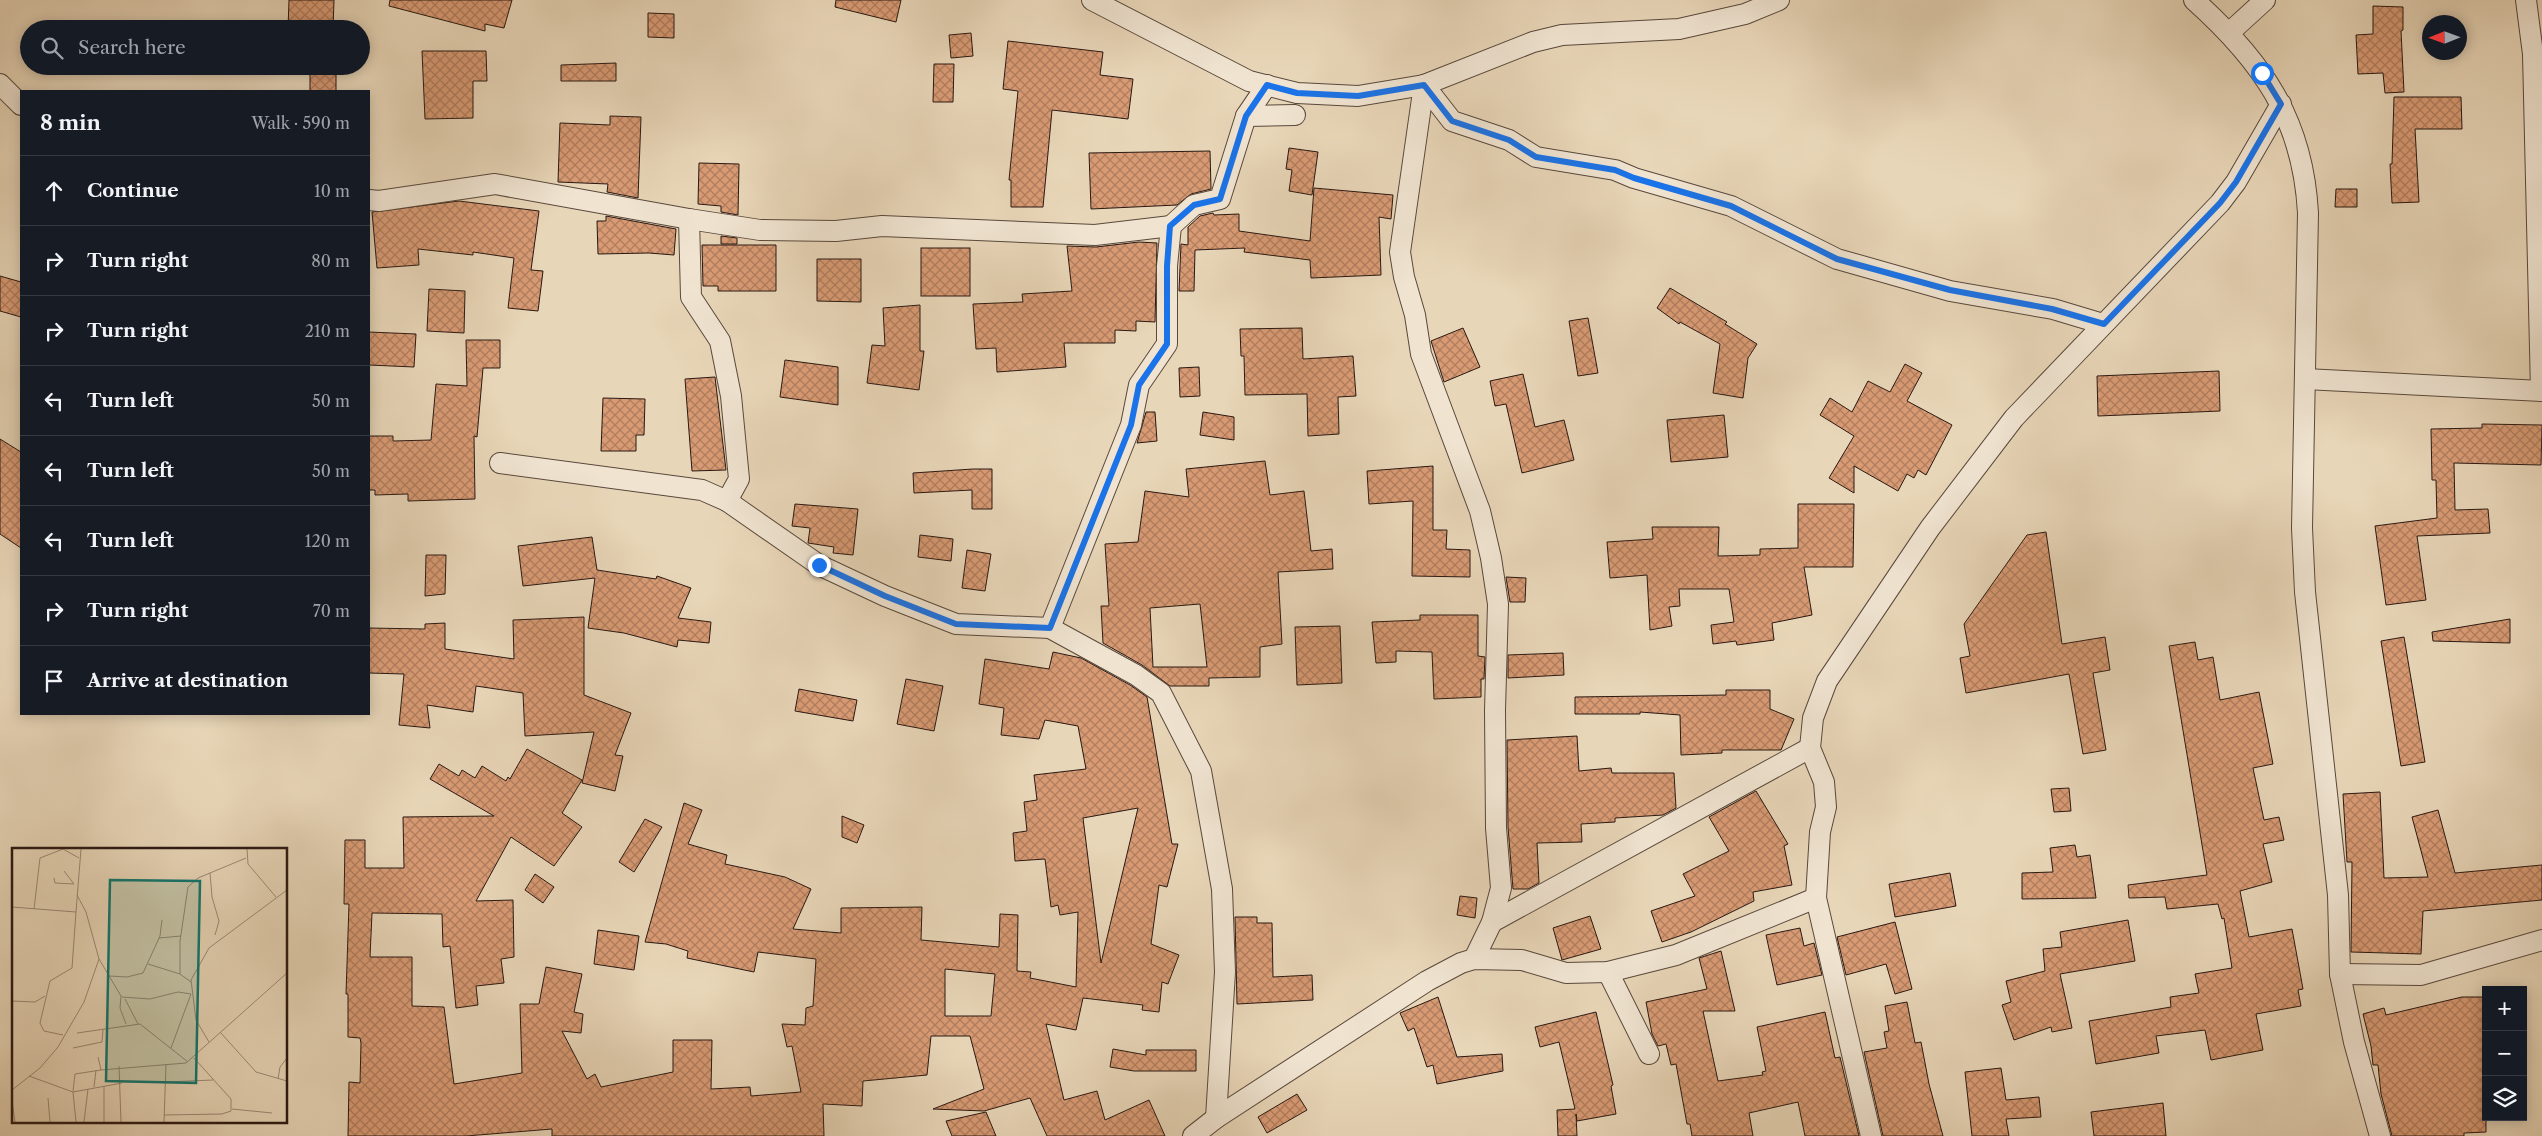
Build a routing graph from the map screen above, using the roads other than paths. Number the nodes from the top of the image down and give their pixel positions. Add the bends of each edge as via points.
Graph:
1 (1092, 0) edge
2 (1779, 0) edge
3 (2194, 0) edge
4 (2264, 0) edge
5 (2526, 0) edge
6 (2230, 32) junction
7 (0, 84) edge
8 (1267, 85) junction
9 (1424, 85) junction
10 (20, 104) edge
11 (2281, 104) junction
12 (1295, 115) dead end
13 (1246, 116) junction
14 (370, 200) edge
15 (689, 219) junction
16 (1170, 226) junction
17 (2104, 324) junction
18 (2305, 379) junction
19 (2541, 391) edge
20 (500, 463) dead end
21 (727, 501) junction
22 (1050, 628) junction
23 (1810, 748) junction
24 (1816, 898) junction
25 (1492, 922) junction
26 (2542, 940) edge
27 (1474, 959) junction
28 (1608, 972) junction
29 (2340, 974) junction
30 (1649, 1054) dead end
31 (1216, 1118) junction
32 (1193, 1136) edge
33 (1871, 1136) edge
34 (2380, 1136) edge

1 - 8 street via 1249,81
2 - 9 street via 1745,14 1678,29 1562,36 1533,42
3 - 6 street
4 - 6 street
5 - 19 street via 2534,54
6 - 11 street
7 - 10 street
8 - 9 street via 1297,93 1358,96
8 - 13 street
9 - 17 street via 1452,121 1509,140 1536,157 1615,170 1731,206 1837,259 1950,290 2052,309
9 - 25 street via 1400,252 1421,354 1480,511 1498,604 1495,710 1500,888
11 - 17 street via 2236,182 2220,203
11 - 18 street via 2299,147 2307,180
12 - 13 street
13 - 16 street via 1220,199 1194,205
14 - 15 street via 495,184
15 - 16 street via 760,230 836,231 882,226 1096,235
15 - 21 street via 691,297 720,341 731,396 739,479
16 - 22 street via 1167,344 1139,385 1131,425
17 - 23 street via 2014,418 1930,528 1826,681 1813,718
18 - 19 street
18 - 29 street via 2302,528 2305,592 2338,895
20 - 21 street via 683,486
21 - 22 street via 819,565 902,603 956,624
22 - 31 street via 1136,675 1161,693 1202,771 1222,889 1225,972
23 - 24 street via 1824,782 1826,807 1820,832
23 - 25 street
24 - 28 street via 1676,955
24 - 33 street
25 - 27 street
26 - 29 street via 2421,975
27 - 28 street via 1522,960 1566,973
27 - 31 street via 1427,981
28 - 30 street
29 - 34 street via 2354,1042
31 - 32 street

